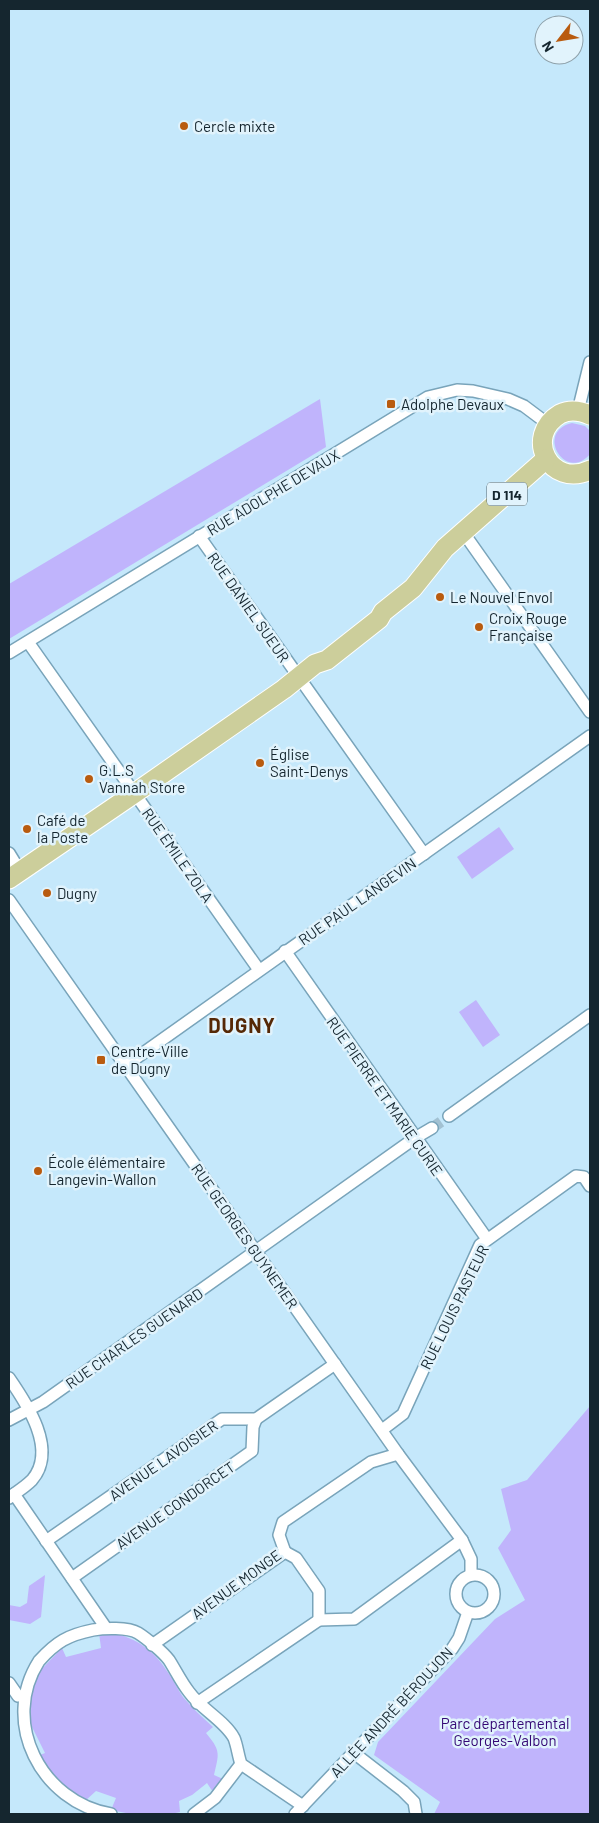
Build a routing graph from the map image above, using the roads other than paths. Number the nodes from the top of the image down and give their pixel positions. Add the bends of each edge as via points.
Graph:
1 (590, 362) edge
2 (584, 413) edge
3 (548, 424) junction
4 (546, 459) junction
5 (590, 470) edge
6 (463, 532) junction
7 (200, 536) junction
8 (28, 642) junction
9 (9, 653) edge
10 (299, 677) junction
11 (590, 712) edge
12 (590, 736) edge
13 (135, 793) junction
14 (9, 853) edge
15 (424, 854) junction
16 (15, 875) edge
17 (9, 900) edge
18 (285, 952) junction
19 (259, 970) junction
20 (590, 1015) edge
21 (125, 1066) junction
22 (449, 1116) tunnel mouth
23 (432, 1128) tunnel mouth
24 (416, 1138) junction
25 (590, 1186) edge
26 (486, 1239) junction
27 (257, 1252) junction
28 (336, 1364) junction
29 (9, 1378) edge
30 (29, 1411) junction
31 (256, 1419) junction
32 (9, 1420) edge
33 (382, 1430) junction
34 (398, 1454) junction
35 (11, 1496) edge
36 (462, 1540) junction
37 (46, 1541) junction
38 (285, 1552) junction
39 (471, 1575) junction
40 (72, 1578) junction
41 (468, 1612) junction
42 (319, 1620) junction
43 (106, 1628) junction
44 (152, 1645) junction
45 (9, 1683) edge
46 (18, 1696) junction
47 (197, 1703) junction
48 (354, 1753) junction
49 (241, 1764) junction
50 (299, 1810) edge
51 (110, 1814) edge
52 (194, 1814) edge
53 (416, 1814) edge

1 - 2 street
2 - 3 main road via 563,413
3 - 4 main road via 542,446
3 - 7 street, RUE ADOLPHE DEVAUX via 524,406 508,399 457,390 439,394 420,401
4 - 5 main road via 561,472 572,475
4 - 6 main road, D 114
6 - 10 main road, D 114 via 444,548 413,588 383,612 377,611 361,618 321,650 315,664
6 - 11 street
7 - 8 street, RUE ADOLPHE DEVAUX
7 - 10 street, RUE DANIEL SUEUR
8 - 9 street, RUE ADOLPHE DEVAUX
8 - 13 street, RUE ÉMILE ZOLA
10 - 13 main road, D 114
10 - 15 street, RUE DANIEL SUEUR
12 - 15 street, RUE PAUL LANGEVIN
13 - 16 main road, D 114
13 - 19 street, RUE ÉMILE ZOLA
14 - 16 street
15 - 18 street, RUE PAUL LANGEVIN
17 - 21 street, RUE GEORGES GUYNEMER
18 - 19 street, RUE PAUL LANGEVIN
18 - 24 street, RUE PIERRE ET MARIE CURIE
19 - 21 street, RUE PAUL LANGEVIN
20 - 22 street
21 - 27 street, RUE GEORGES GUYNEMER
23 - 24 street, RUE CHARLES GUENARD
24 - 26 street, RUE PIERRE ET MARIE CURIE
24 - 27 street, RUE CHARLES GUENARD
25 - 26 street, RUE LOUIS PASTEUR via 584,1177 576,1176
26 - 33 street, RUE LOUIS PASTEUR via 480,1245 403,1414
27 - 28 street, RUE GEORGES GUYNEMER
27 - 30 street, RUE CHARLES GUENARD
28 - 31 street
28 - 33 street, RUE GEORGES GUYNEMER
29 - 30 street
30 - 32 street, RUE CHARLES GUENARD
30 - 35 street via 41,1441 41,1465 32,1480
31 - 37 street, AVENUE LAVOISIER via 222,1419
31 - 40 street, AVENUE CONDORCET via 252,1451
33 - 34 street, RUE GEORGES GUYNEMER
34 - 36 street, RUE GEORGES GUYNEMER
34 - 38 street, AVENUE MONGE via 371,1462 283,1522 279,1535
35 - 37 street
36 - 39 street, RUE GEORGES GUYNEMER via 471,1559
36 - 42 street via 354,1620
37 - 40 street
38 - 42 street via 296,1558 319,1590
38 - 44 street, AVENUE MONGE
39 - 41 street via 464,1578 456,1589 458,1603
39 - 41 street via 486,1579 494,1592 490,1606 484,1611
40 - 43 street
41 - 48 street, ALLÉE ANDRÉ BÉROUJON via 460,1638 452,1649
42 - 47 street
43 - 44 street via 136,1632
43 - 46 street via 73,1634 54,1646 29,1671
44 - 47 street via 167,1658
45 - 46 street
46 - 51 street via 16,1718 19,1738 35,1767 64,1794 94,1811
47 - 49 street via 234,1738
48 - 50 street, ALLÉE ANDRÉ BÉROUJON
48 - 53 street via 403,1791 414,1802
49 - 50 street, ALLÉE ANDRÉ BÉROUJON
49 - 52 street via 215,1798

